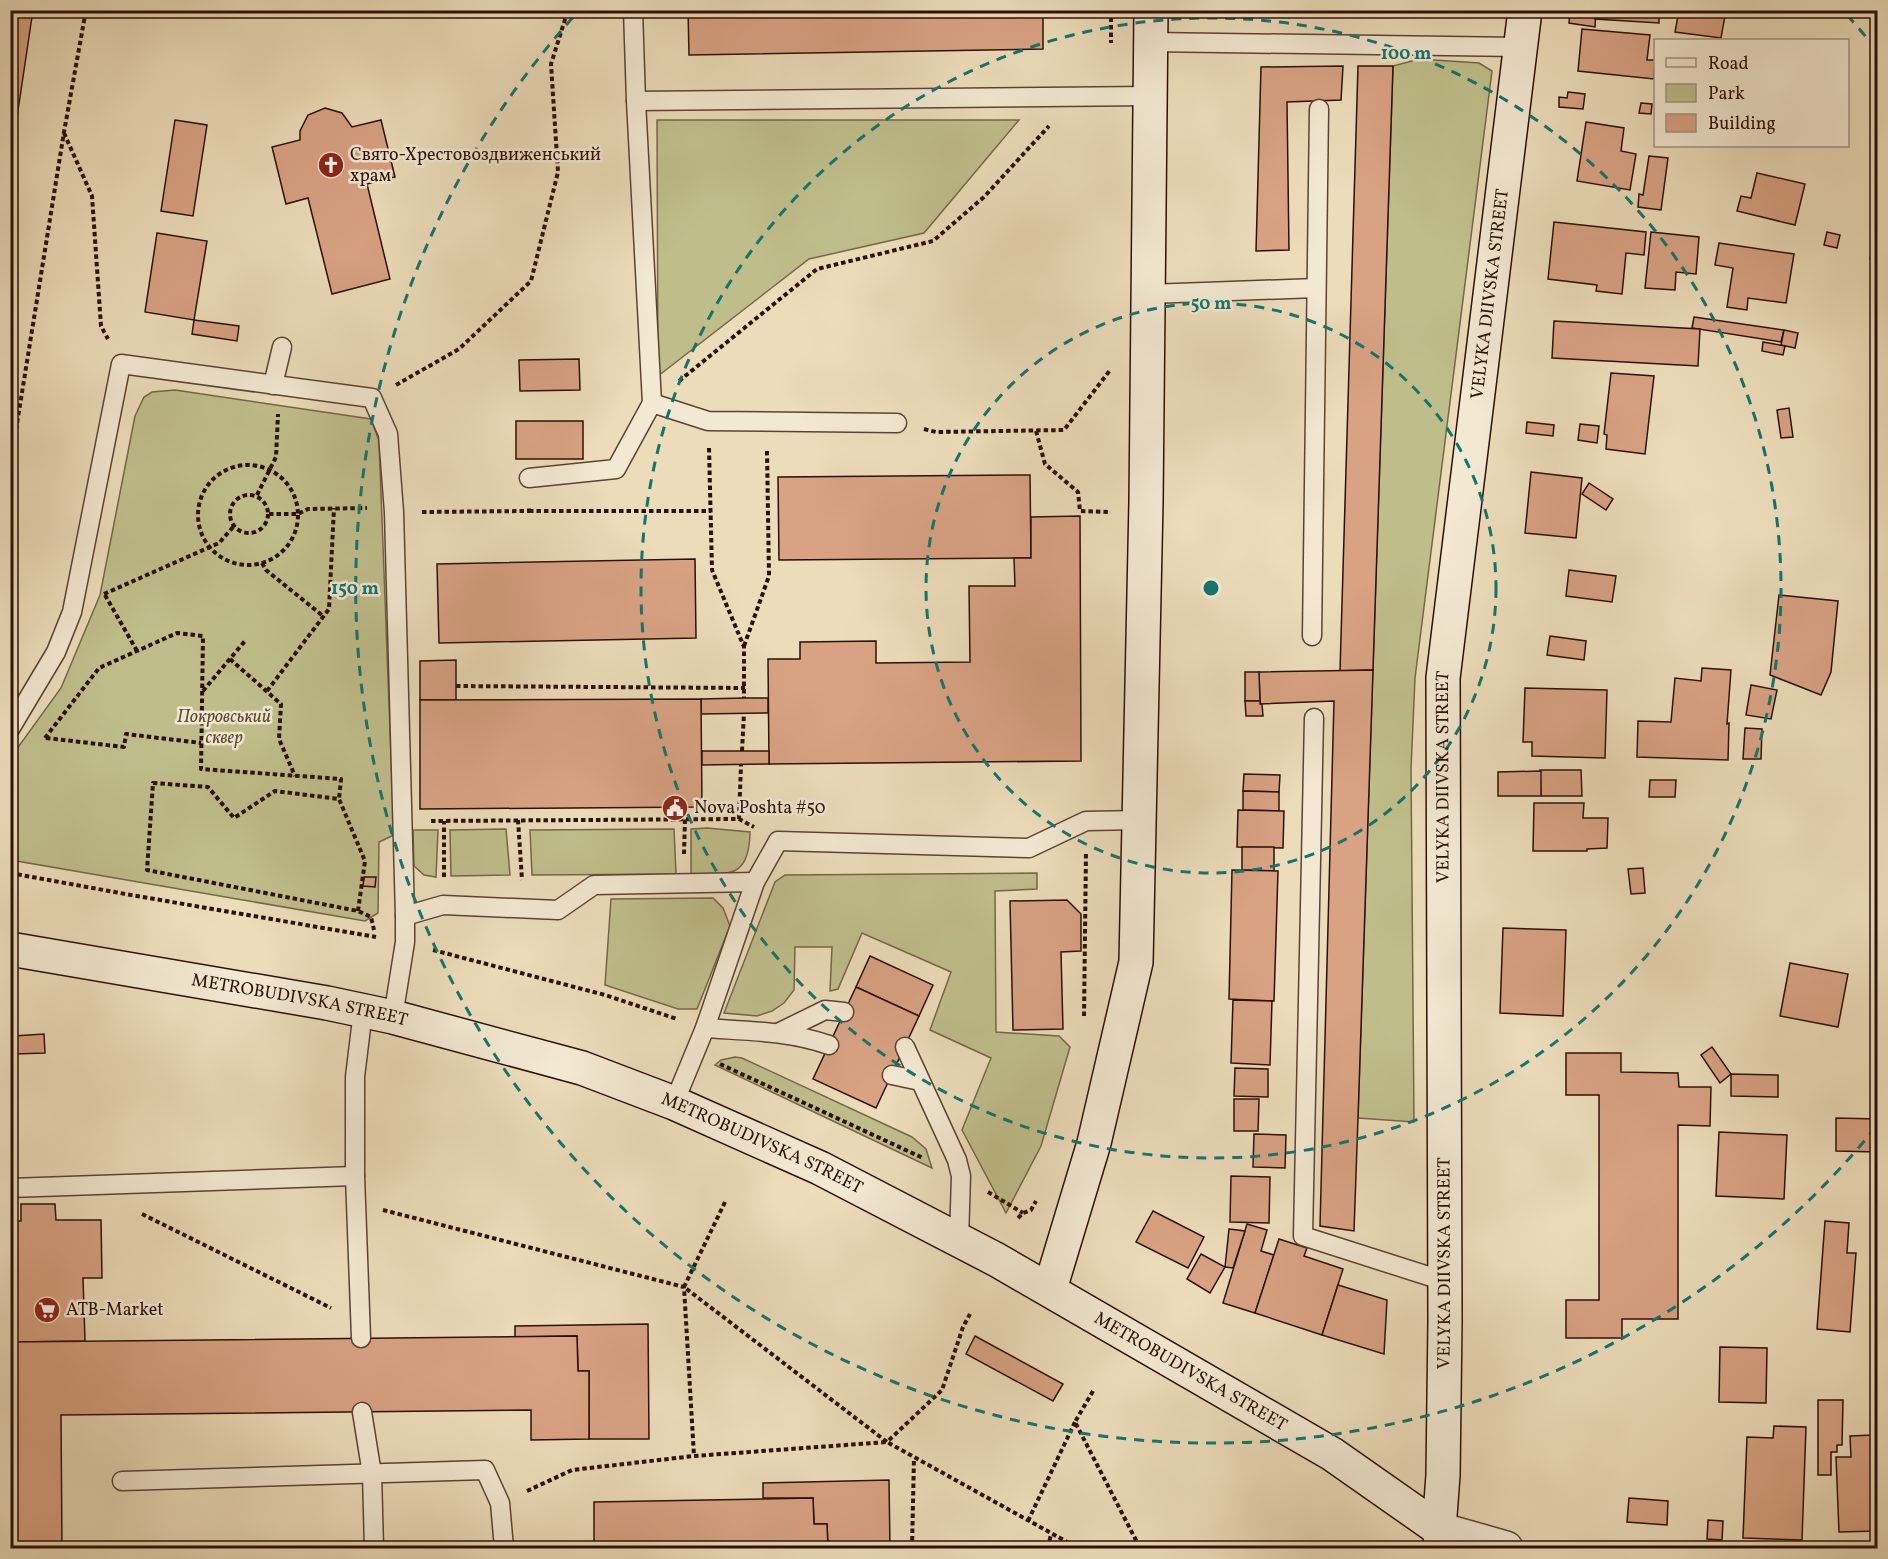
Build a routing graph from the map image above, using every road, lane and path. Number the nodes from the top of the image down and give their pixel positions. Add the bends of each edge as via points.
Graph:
1 (86, 10) edge
2 (568, 10) edge
3 (633, 10) edge
4 (1525, 10) edge
5 (1151, 26) edge
6 (1519, 46) junction
7 (1076, 96) junction
8 (1151, 96) junction
9 (636, 100) junction
10 (1319, 109) dead end
11 (64, 132) junction
12 (1316, 288) junction
13 (1149, 294) junction
14 (282, 347) dead end
15 (121, 364) junction
16 (1112, 368) dead end
17 (273, 385) junction
18 (372, 398) junction
19 (652, 403) junction
20 (278, 413) dead end
21 (708, 421) junction
22 (766, 422) junction
23 (897, 423) joint
24 (1036, 430) junction
25 (10, 467) edge
26 (270, 470) junction
27 (529, 478) joint
28 (257, 495) junction
29 (334, 508) junction
30 (529, 511) junction
31 (711, 511) junction
32 (394, 512) junction
33 (1120, 513) dead end
34 (269, 514) junction
35 (298, 514) junction
36 (234, 526) junction
37 (210, 547) junction
38 (262, 563) junction
39 (105, 594) junction
40 (72, 612) junction
41 (323, 616) junction
42 (1312, 636) dead end
43 (245, 641) dead end
44 (744, 647) junction
45 (136, 651) junction
46 (230, 659) junction
47 (456, 686) dead end
48 (745, 688) junction
49 (267, 691) junction
50 (202, 692) junction
51 (744, 698) dead end
52 (744, 713) dead end
53 (1314, 718) dead end
54 (10, 729) edge
55 (201, 743) junction
56 (742, 751) dead end
57 (741, 764) dead end
58 (295, 776) junction
59 (339, 799) junction
60 (685, 819) junction
61 (740, 819) junction
62 (518, 820) junction
63 (1140, 820) junction
64 (444, 821) junction
65 (1086, 821) junction
66 (402, 822) junction
67 (778, 841) junction
68 (10, 873) edge
69 (755, 882) junction
70 (684, 883) junction
71 (443, 905) junction
72 (523, 909) junction
73 (358, 911) junction
74 (405, 916) junction
75 (375, 937) junction
76 (405, 942) junction
77 (10, 949) edge
78 (844, 1012) dead end
79 (378, 1014) junction
80 (1084, 1019) dead end
81 (705, 1028) junction
82 (778, 1033) junction
83 (829, 1045) dead end
84 (905, 1047) dead end
85 (695, 1052) junction
86 (892, 1075) dead end
87 (920, 1081) junction
88 (674, 1103) junction
89 (355, 1176) junction
90 (961, 1176) junction
91 (86, 1185) junction
92 (10, 1188) edge
93 (1037, 1198) dead end
94 (725, 1202) dead end
95 (356, 1203) junction
96 (1023, 1213) junction
97 (1018, 1218) dead end
98 (959, 1239) junction
99 (1444, 1281) junction
100 (684, 1287) junction
101 (1050, 1289) junction
102 (970, 1314) dead end
103 (360, 1330) joint
104 (1093, 1391) dead end
105 (362, 1412) dead end
106 (1075, 1422) junction
107 (887, 1442) junction
108 (694, 1456) junction
109 (914, 1458) junction
110 (372, 1474) junction
111 (122, 1481) dead end
112 (500, 1503) junction
113 (1028, 1521) junction
114 (1051, 1534) junction
115 (1441, 1539) edge
116 (374, 1548) edge
117 (504, 1548) edge
118 (912, 1548) edge
119 (1048, 1548) edge
120 (1078, 1548) edge
121 (1140, 1548) edge
122 (1506, 1548) edge

1 - 11 path
2 - 18 path via 550,64 558,172 531,282 459,349
3 - 9 lane
4 - 6 main road, VELYKA DIIVSKA STREET
5 - 6 lane
5 - 8 main road
6 - 99 main road, VELYKA DIIVSKA STREET via 1443,678
7 - 8 lane
7 - 9 lane
7 - 19 path via 984,197 933,241 817,269
8 - 13 main road
9 - 19 lane
10 - 12 lane
11 - 15 path via 92,196 101,326
11 - 25 path
12 - 13 lane
12 - 42 lane
13 - 63 main road
14 - 17 lane
15 - 17 lane
15 - 40 lane
16 - 24 path via 1064,430
17 - 18 lane
18 - 32 lane via 388,434
19 - 21 lane
19 - 27 lane via 616,469
20 - 26 path via 276,457
21 - 22 lane
21 - 31 path
22 - 23 lane
22 - 44 path via 769,576
23 - 24 path via 936,432
24 - 33 path via 1045,464 1078,492 1080,511
26 - 28 path
26 - 35 path via 291,488
26 - 37 path via 237,466 209,484 198,516
27 - 30 path
28 - 34 path
28 - 36 path via 237,498 231,506
29 - 32 path via 381,508
29 - 35 path via 308,509
29 - 41 path via 329,609
30 - 31 path
30 - 32 path
31 - 44 path via 712,570
32 - 66 lane
34 - 35 path
34 - 36 path via 260,530 242,532
35 - 38 path via 296,530 288,545
36 - 37 path
37 - 38 path via 234,563
37 - 39 path
38 - 41 path
39 - 40 path
39 - 45 path
40 - 54 lane via 56,652
41 - 49 path
43 - 46 path
44 - 48 path
45 - 50 path via 177,633 203,636
45 - 55 path via 99,668 45,738 124,747 126,734
46 - 49 path
46 - 50 path
47 - 48 path
48 - 51 path
49 - 58 path via 281,704 279,739
50 - 55 path
52 - 56 path
53 - 99 lane via 1303,1236
55 - 58 path via 201,769
57 - 61 path
58 - 59 path via 341,779
59 - 73 path via 365,861
59 - 73 path via 275,791 234,818 208,787 153,783 147,870
60 - 61 path
60 - 62 path
60 - 70 path
61 - 67 path
62 - 64 path
62 - 72 path
63 - 65 lane
63 - 101 main road via 1136,962 1094,1143
64 - 66 path
64 - 71 path
65 - 67 lane via 1029,848
65 - 80 path
66 - 74 lane
67 - 69 lane
68 - 75 path
69 - 70 lane
69 - 81 lane
70 - 72 lane via 594,885 558,910
71 - 72 lane
71 - 74 lane
73 - 75 path via 372,917
74 - 76 lane
75 - 76 path
76 - 79 lane
76 - 81 path via 605,995
77 - 79 main road, METROBUDIVSKA STREET
78 - 82 lane via 825,1010
79 - 88 main road, METROBUDIVSKA STREET via 582,1068
79 - 89 lane via 355,1077
81 - 82 lane
81 - 85 lane
82 - 83 lane
84 - 87 lane
85 - 88 lane
85 - 90 path
86 - 87 lane
87 - 90 lane
88 - 98 main road, METROBUDIVSKA STREET via 820,1168
89 - 91 lane
89 - 95 lane
90 - 96 path
90 - 98 lane
91 - 92 lane
91 - 103 path
93 - 96 path via 1031,1210
94 - 100 path
95 - 100 path
95 - 103 lane
96 - 97 path
98 - 101 main road, METROBUDIVSKA STREET
99 - 115 main road, VELYKA DIIVSKA STREET
100 - 107 path
100 - 108 path
101 - 115 main road, METROBUDIVSKA STREET via 1332,1454
102 - 107 path via 942,1390
104 - 106 path
105 - 110 lane
106 - 113 path
106 - 121 path
107 - 108 path
107 - 109 path
108 - 112 path via 572,1470
109 - 113 path
109 - 118 path
110 - 111 lane
110 - 112 lane via 485,1470
110 - 116 lane
112 - 117 lane
113 - 114 path
114 - 119 path
114 - 120 path
115 - 122 main road, METROBUDIVSKA STREET

